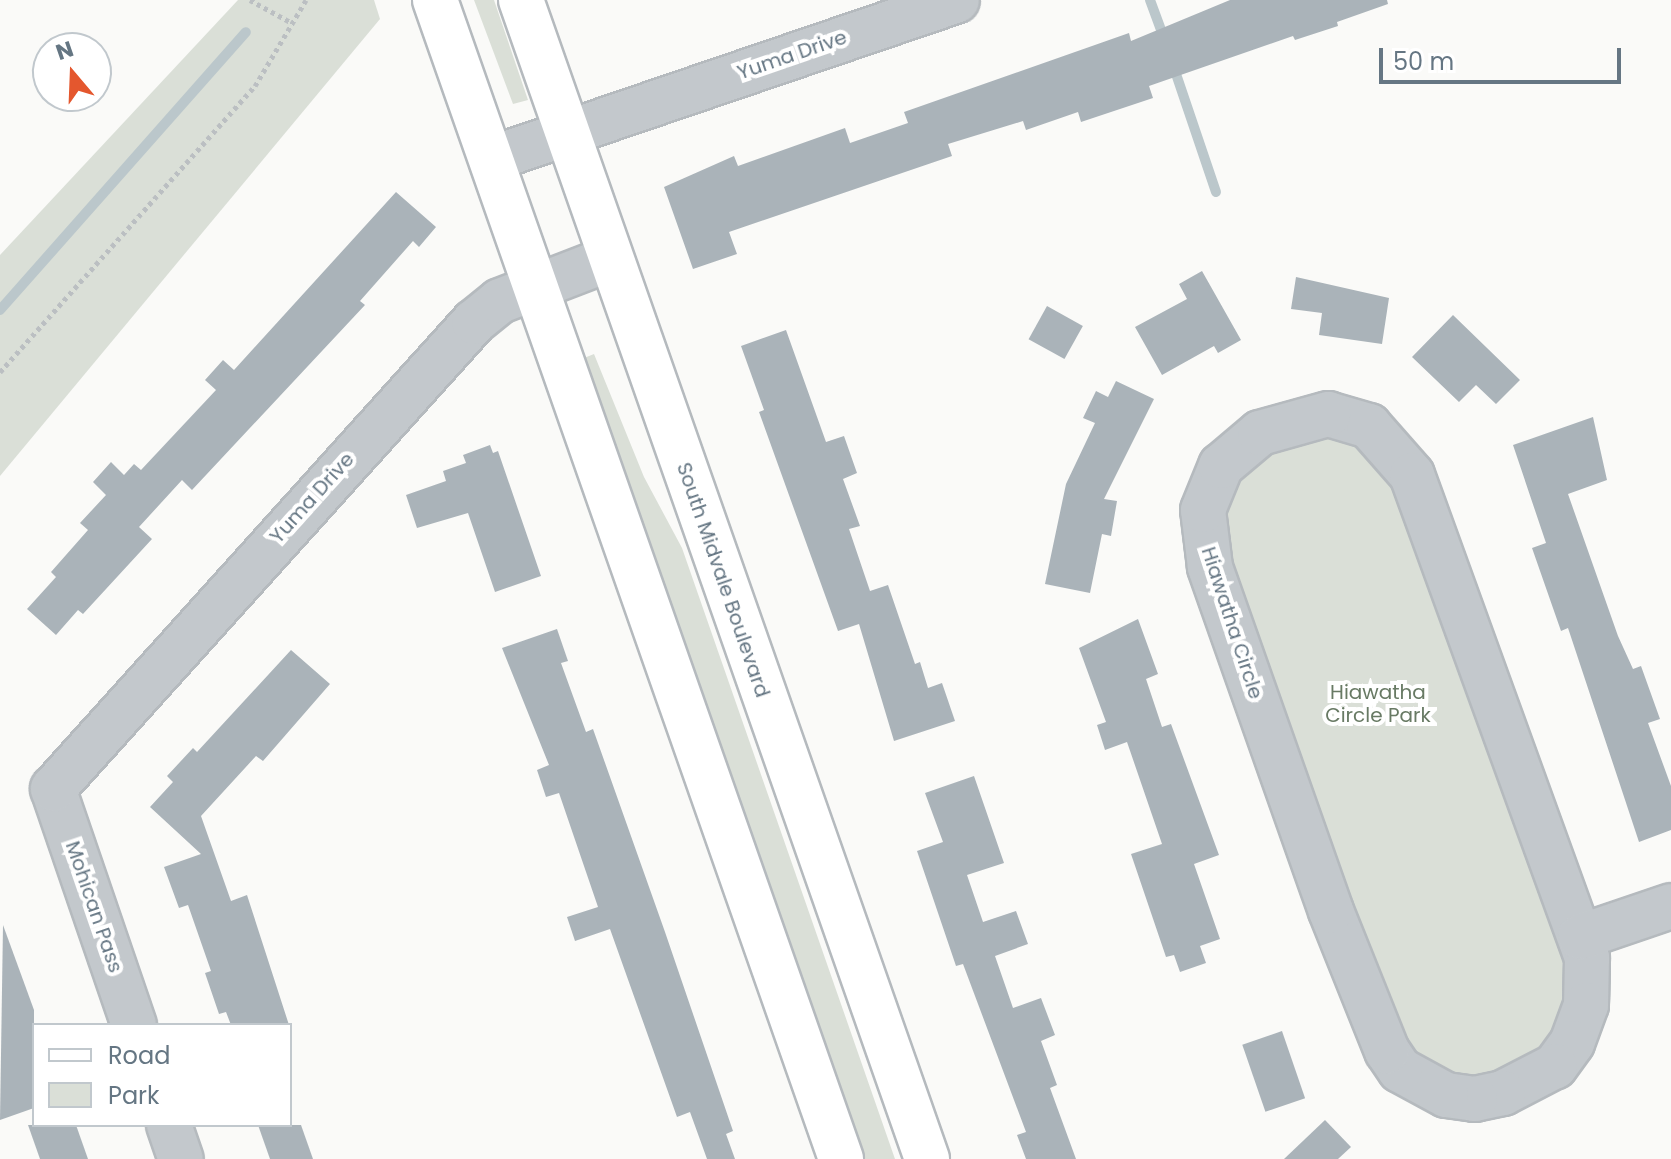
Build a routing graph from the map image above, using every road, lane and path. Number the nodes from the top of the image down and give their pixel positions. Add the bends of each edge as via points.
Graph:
1 (250, 0) edge
2 (306, 0) edge
3 (435, 0) edge
4 (521, 0) edge
5 (957, 0) edge
6 (292, 23) junction
7 (565, 133) junction
8 (491, 159) junction
9 (609, 259) junction
10 (534, 286) junction
11 (0, 372) edge
12 (53, 789) joint
13 (1671, 906) edge
14 (1580, 937) junction
15 (133, 1023) edge
16 (170, 1127) edge
17 (181, 1159) edge
18 (841, 1159) edge
19 (927, 1159) edge

1 - 6 path
2 - 6 path
3 - 8 main road
4 - 7 main road, South Midvale Boulevard
5 - 7 street, Yuma Drive
6 - 11 path via 255,86
7 - 8 street, Yuma Drive
7 - 9 main road, South Midvale Boulevard
8 - 10 main road
9 - 10 street, Yuma Drive
9 - 19 main road, South Midvale Boulevard
10 - 12 street, Yuma Drive via 500,301 445,352
10 - 18 main road
12 - 15 street, Mohican Pass
13 - 14 street
14 - 14 street, Hiawatha Circle via 1428,509 1402,458 1369,426 1328,414 1283,423 1238,447 1221,466 1203,510 1210,567 1331,911 1372,1019 1400,1070 1424,1087 1475,1099 1503,1093 1555,1066 1572,1043 1586,1005 1587,958
16 - 17 street

